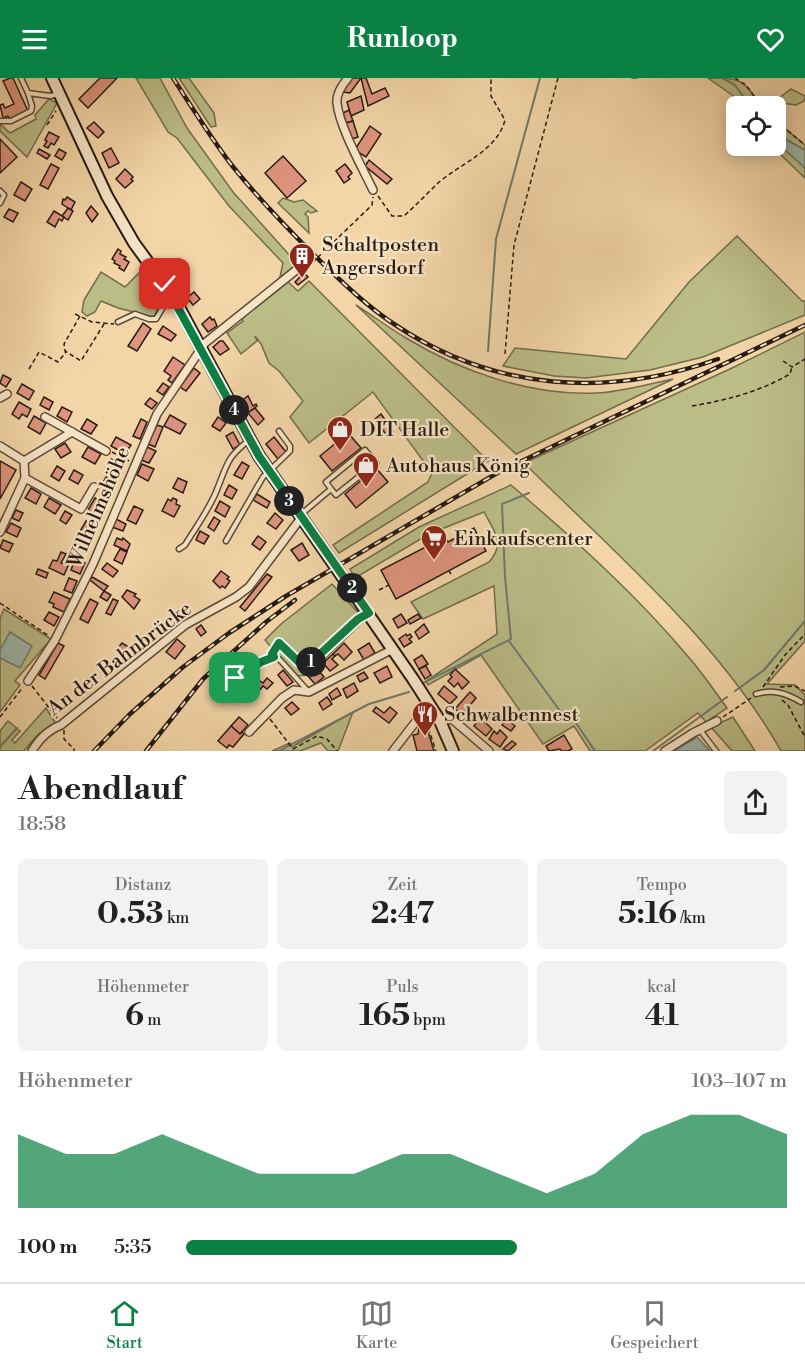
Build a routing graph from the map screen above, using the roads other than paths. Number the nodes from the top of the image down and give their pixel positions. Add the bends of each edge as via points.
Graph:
1 (21, 78) edge
2 (52, 78) edge
3 (348, 78) edge
4 (28, 93) junction
5 (58, 96) junction
6 (0, 121) edge
7 (373, 190) road end
8 (0, 191) edge
9 (0, 203) edge
10 (295, 271) dead end
11 (174, 298) junction
12 (118, 322) road end
13 (202, 349) junction
14 (45, 417) dead end
15 (279, 431) dead end
16 (72, 432) junction
17 (250, 440) junction
18 (0, 446) edge
19 (106, 451) road end
20 (24, 461) junction
21 (269, 471) junction
22 (25, 478) junction
23 (94, 487) dead end
24 (331, 489) junction
25 (301, 518) junction
26 (0, 532) edge
27 (226, 540) dead end
28 (180, 549) dead end
29 (273, 649) road end
30 (393, 649) junction
31 (28, 681) road end
32 (309, 692) junction
33 (756, 694) road end
34 (801, 702) dead end
35 (428, 712) junction
36 (440, 721) junction
37 (717, 721) road end
38 (700, 729) junction
39 (249, 732) dead end
40 (395, 748) edge
41 (32, 751) edge
42 (404, 751) edge
43 (453, 751) edge
44 (489, 751) edge
45 (665, 751) edge
46 (716, 751) edge

1 - 4 lane
2 - 5 main road
3 - 7 street via 337,103
4 - 5 lane
4 - 6 lane via 31,111 12,121
5 - 11 main road via 107,196 134,243
8 - 9 lane via 4,195
10 - 13 street, Wilhelmshöhe
11 - 12 lane via 166,302 156,319 135,314
11 - 13 main road
13 - 17 main road
13 - 31 street, Wilhelmshöhe via 157,414 93,564 55,640
14 - 16 street
15 - 21 lane via 290,451
16 - 19 street
16 - 20 street
17 - 21 main road
17 - 28 lane via 228,460 219,486
18 - 20 street
20 - 22 street
21 - 25 main road
21 - 27 lane
22 - 23 street via 81,509
22 - 26 street
24 - 24 lane via 326,482 365,450 375,463 336,495
24 - 25 lane
25 - 30 main road
25 - 41 street, An der Bahnbrücke via 249,587 185,625 53,728
29 - 32 lane via 274,657
30 - 32 street
30 - 35 main road
32 - 39 street via 294,690
33 - 34 lane via 769,690
35 - 36 main road
35 - 40 street
36 - 43 main road
36 - 44 street via 452,719
37 - 38 street
38 - 45 street
38 - 46 lane
40 - 42 lane

